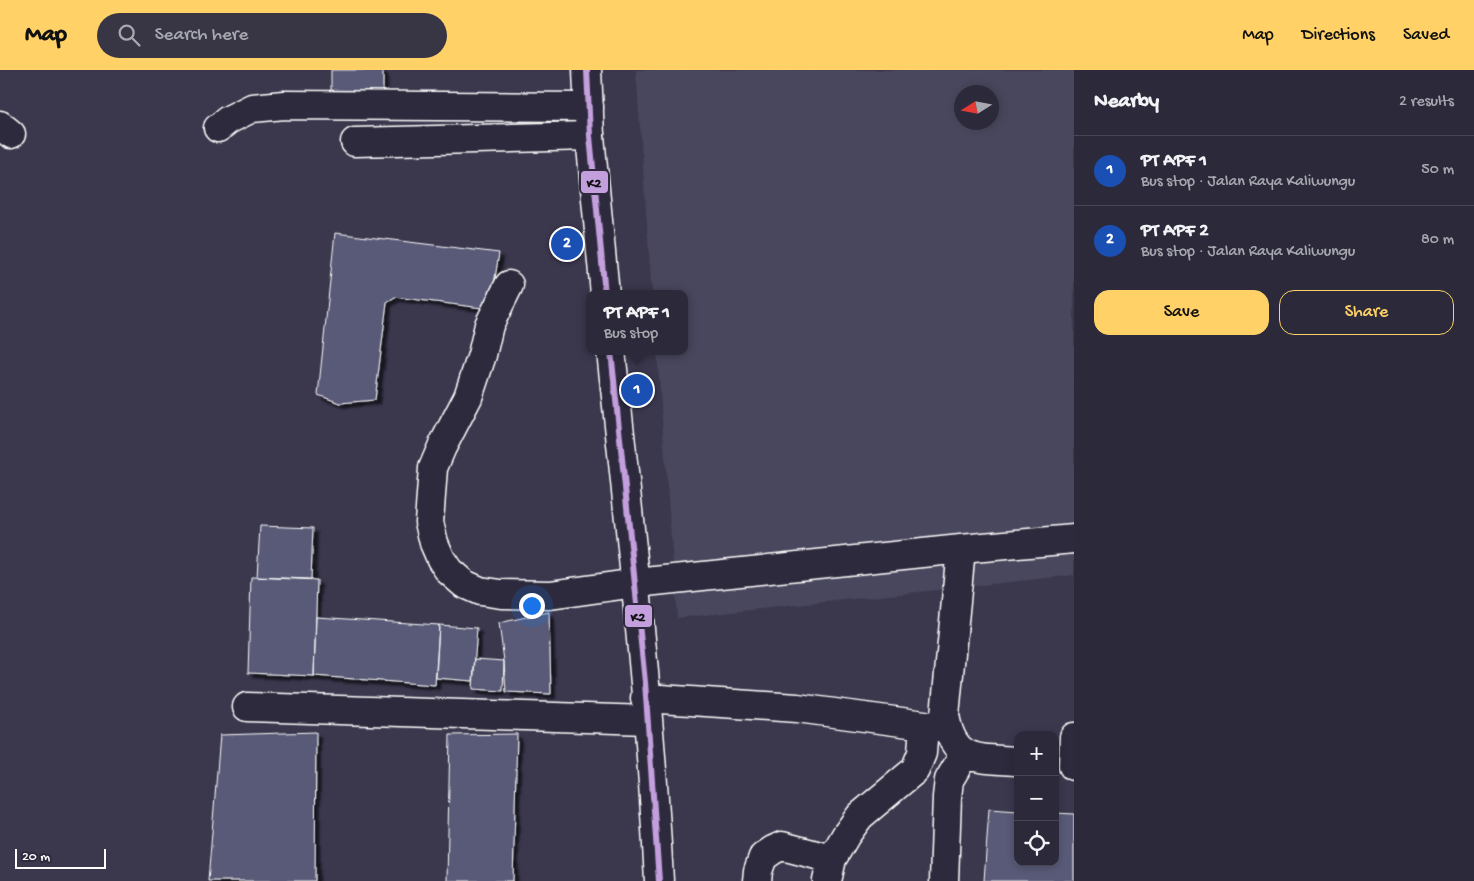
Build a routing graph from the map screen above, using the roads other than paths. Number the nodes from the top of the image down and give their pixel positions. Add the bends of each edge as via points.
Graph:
1 (587, 70) edge
2 (589, 107) junction
3 (218, 128) dead end
4 (590, 136) junction
5 (355, 142) dead end
6 (509, 285) dead end
7 (605, 290) edge
8 (611, 355) edge
9 (1074, 539) edge
10 (961, 549) junction
11 (636, 583) junction
12 (247, 707) dead end
13 (646, 709) junction
14 (936, 726) junction
15 (1074, 737) edge
16 (965, 753) junction
17 (1014, 761) edge
18 (1067, 766) edge
19 (830, 870) edge
20 (658, 881) edge
21 (757, 881) edge
22 (944, 881) edge

1 - 2 main road
2 - 3 main road via 284,105 252,108
2 - 4 main road
4 - 5 main road
4 - 7 main road
6 - 11 main road via 489,325 468,397 434,468 430,522 434,543 450,572 464,584 480,591 550,595
8 - 11 main road
9 - 10 main road
10 - 11 main road
10 - 14 main road via 945,715
11 - 13 main road
12 - 13 main road
13 - 14 main road via 797,708
13 - 20 main road
14 - 16 main road
14 - 19 main road via 915,770 860,816 846,835
15 - 18 main road
16 - 17 main road via 974,758
16 - 22 main road via 950,780 947,797
19 - 21 main road via 782,846 763,857

